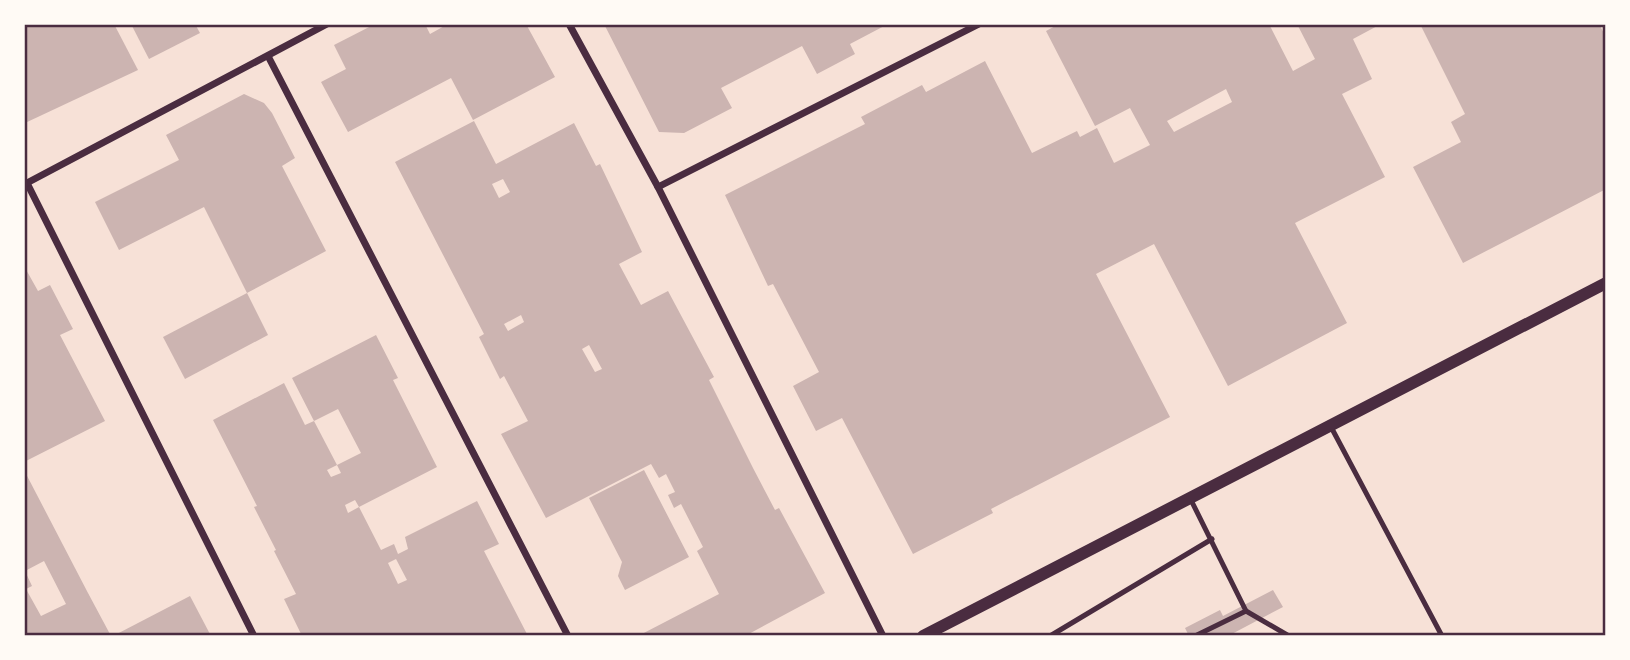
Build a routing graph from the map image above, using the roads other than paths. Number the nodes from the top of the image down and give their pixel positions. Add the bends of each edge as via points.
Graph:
1 (327, 24) edge
2 (569, 24) edge
3 (979, 24) edge
4 (268, 56) junction
5 (26, 184) edge
6 (658, 187) junction
7 (1605, 283) edge
8 (1330, 425) junction
9 (1190, 498) junction
10 (1212, 540) junction
11 (1246, 611) junction
12 (254, 635) edge
13 (568, 635) edge
14 (883, 635) edge
15 (923, 635) edge
16 (1050, 635) edge
17 (1195, 635) edge
18 (1289, 635) edge
19 (1442, 635) edge

1 - 4 street
2 - 6 street
3 - 6 street
4 - 5 street
4 - 13 street
5 - 12 street
6 - 14 street
7 - 8 street
8 - 9 street
8 - 19 lane
9 - 10 lane
9 - 15 street
10 - 11 lane
10 - 16 lane
11 - 17 lane
11 - 18 lane

